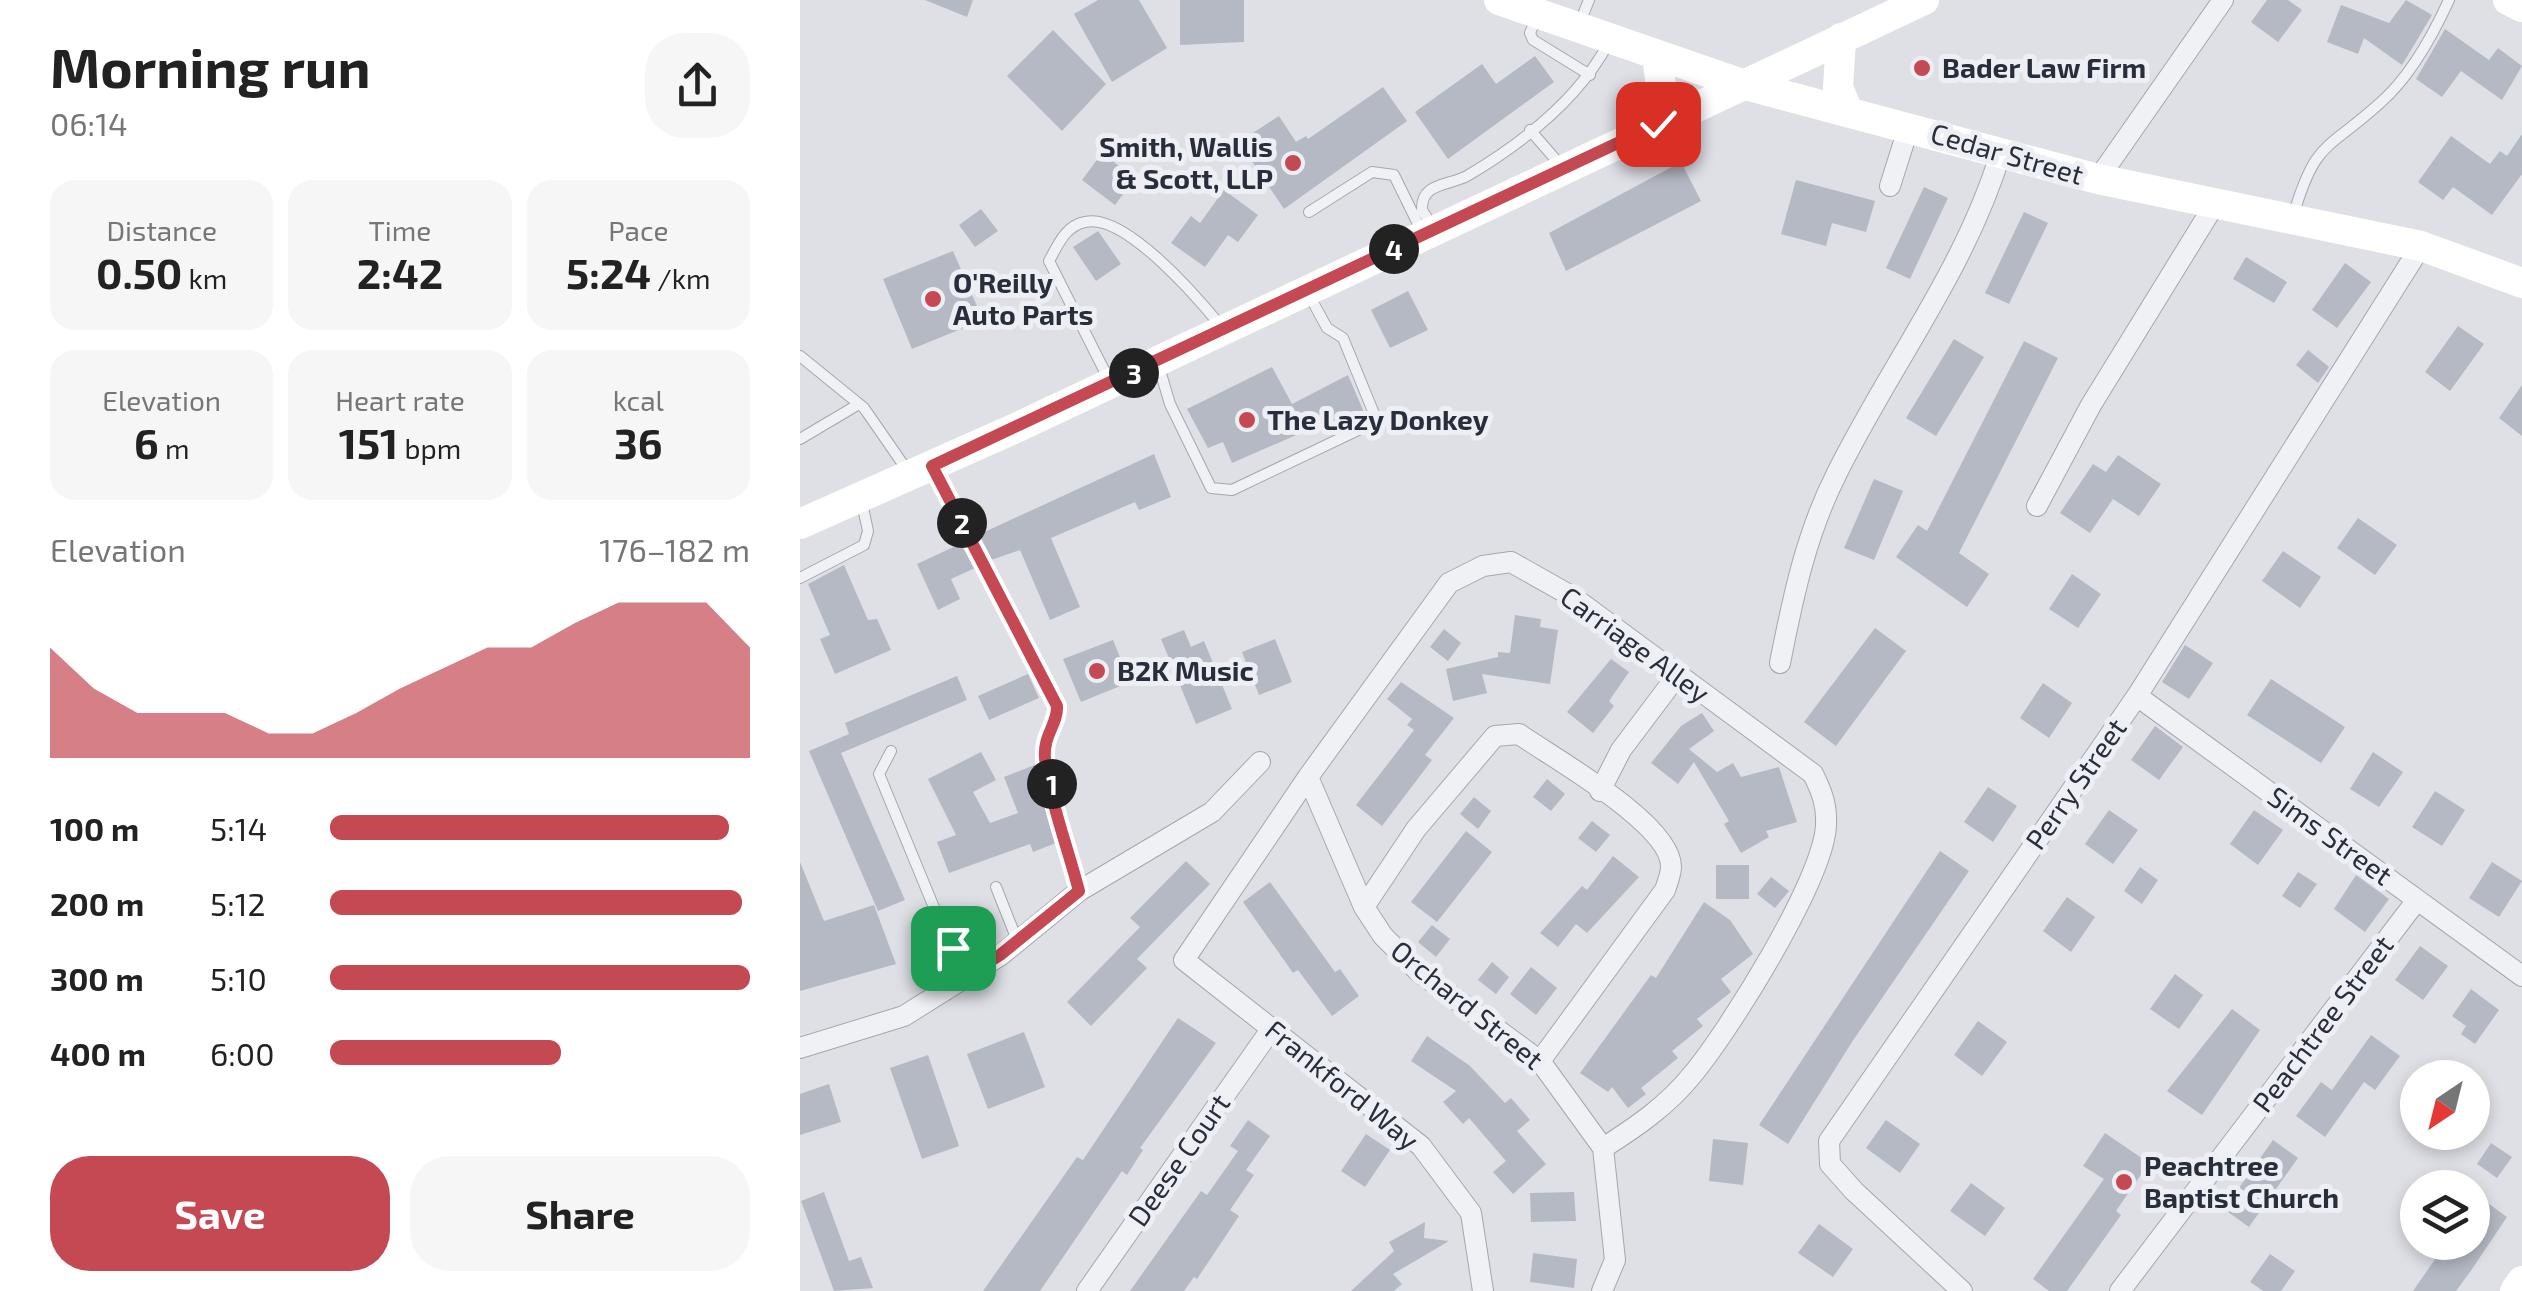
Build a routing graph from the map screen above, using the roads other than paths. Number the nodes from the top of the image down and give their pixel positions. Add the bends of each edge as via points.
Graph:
1 (1499, 0) edge
2 (1924, 0) edge
3 (2222, 0) edge
4 (2449, 0) edge
5 (2508, 0) edge
6 (2522, 7) edge
7 (1540, 14) junction
8 (1583, 14) edge
9 (1841, 38) junction
10 (1611, 39) junction
11 (1658, 55) junction
12 (1590, 75) junction
13 (1742, 84) junction
14 (1848, 111) junction
15 (1658, 124) junction
16 (1909, 126) junction
17 (1530, 130) junction
18 (2001, 152) junction
19 (1564, 168) junction
20 (2098, 180) junction
21 (1890, 186) dead end
22 (2213, 206) junction
23 (1308, 212) dead end
24 (2292, 222) junction
25 (1429, 232) junction
26 (2420, 246) junction
27 (2522, 284) edge
28 (1307, 290) junction
29 (1224, 330) junction
30 (800, 356) edge
31 (1157, 362) junction
32 (1111, 384) junction
33 (859, 404) junction
34 (802, 435) edge
35 (921, 470) junction
36 (861, 497) junction
37 (2037, 506) dead end
38 (800, 524) edge
39 (800, 578) edge
40 (1780, 663) dead end
41 (1676, 676) junction
42 (2137, 696) junction
43 (891, 751) dead end
44 (1260, 762) dead end
45 (1308, 777) junction
46 (1600, 791) junction
47 (996, 887) dead end
48 (1079, 891) junction
49 (2417, 900) junction
50 (1364, 906) junction
51 (1018, 941) junction
52 (1184, 960) joint
53 (2522, 976) edge
54 (964, 978) junction
55 (1272, 1028) junction
56 (800, 1048) edge
57 (1540, 1061) junction
58 (1603, 1148) junction
59 (2522, 1282) edge
60 (1086, 1291) edge
61 (1484, 1291) edge
62 (1602, 1291) edge
63 (1962, 1291) edge
64 (2120, 1291) edge
65 (2515, 1291) edge

1 - 7 main road, Cedar Street
2 - 9 main road
3 - 20 street
4 - 24 lane via 2383,101 2327,142 2307,169
5 - 6 main road
7 - 8 main road, Cedar Street
7 - 12 lane via 1531,24 1534,40
8 - 10 main road, Cedar Street
9 - 13 main road
9 - 14 main road via 1838,88
10 - 11 main road, Cedar Street
10 - 12 lane
11 - 13 main road, Cedar Street
11 - 15 main road
12 - 17 lane
13 - 14 main road, Cedar Street
13 - 15 main road
14 - 16 main road, Cedar Street
15 - 19 main road
16 - 18 main road, Cedar Street
16 - 21 street
17 - 19 lane
17 - 25 lane via 1427,194 1422,210
18 - 20 main road, Cedar Street
18 - 40 street via 1967,245 1835,475 1802,555
19 - 25 main road
20 - 22 main road, Cedar Street
22 - 24 main road, Cedar Street
22 - 37 street
23 - 25 lane via 1372,172 1394,175
24 - 26 main road, Cedar Street
25 - 28 main road
26 - 27 main road, Cedar Street
26 - 42 street, Perry Street
28 - 29 main road
28 - 31 lane via 1327,328 1343,338 1378,421 1232,490 1211,488
29 - 31 main road
29 - 32 lane via 1192,290 1128,235 1100,221 1083,222 1064,232 1049,262
30 - 33 lane
31 - 32 main road
32 - 35 main road
33 - 34 lane
33 - 35 lane
35 - 36 main road
35 - 48 lane via 1057,706 1045,734 1045,760
36 - 38 main road
36 - 39 lane via 864,546
41 - 45 street, Carriage Alley via 1572,596 1511,562 1483,566 1449,583
41 - 46 street via 1621,750
41 - 58 street, Carriage Alley via 1813,774 1825,797 1826,828 1819,863 1775,948 1693,1075 1650,1118
42 - 49 street, Sims Street
42 - 63 street, Perry Street via 1829,1141 1830,1164
43 - 54 lane via 879,774
44 - 48 street via 1212,812
45 - 50 street, Orchard Street
45 - 52 street, Carriage Alley
46 - 50 street via 1519,734 1496,736 1416,829
46 - 57 street via 1639,818 1662,842 1672,866 1665,890
47 - 51 lane
48 - 51 street
49 - 53 street, Sims Street
49 - 64 street, Peachtree Street
50 - 57 street, Orchard Street via 1419,972
51 - 54 street
52 - 55 street, Frankford Way
54 - 56 street via 904,1016
55 - 60 street, Deese Court
55 - 61 street, Frankford Way via 1422,1146 1471,1212
57 - 58 street, Orchard Street
58 - 62 street, Orchard Street via 1615,1260
59 - 65 main road

